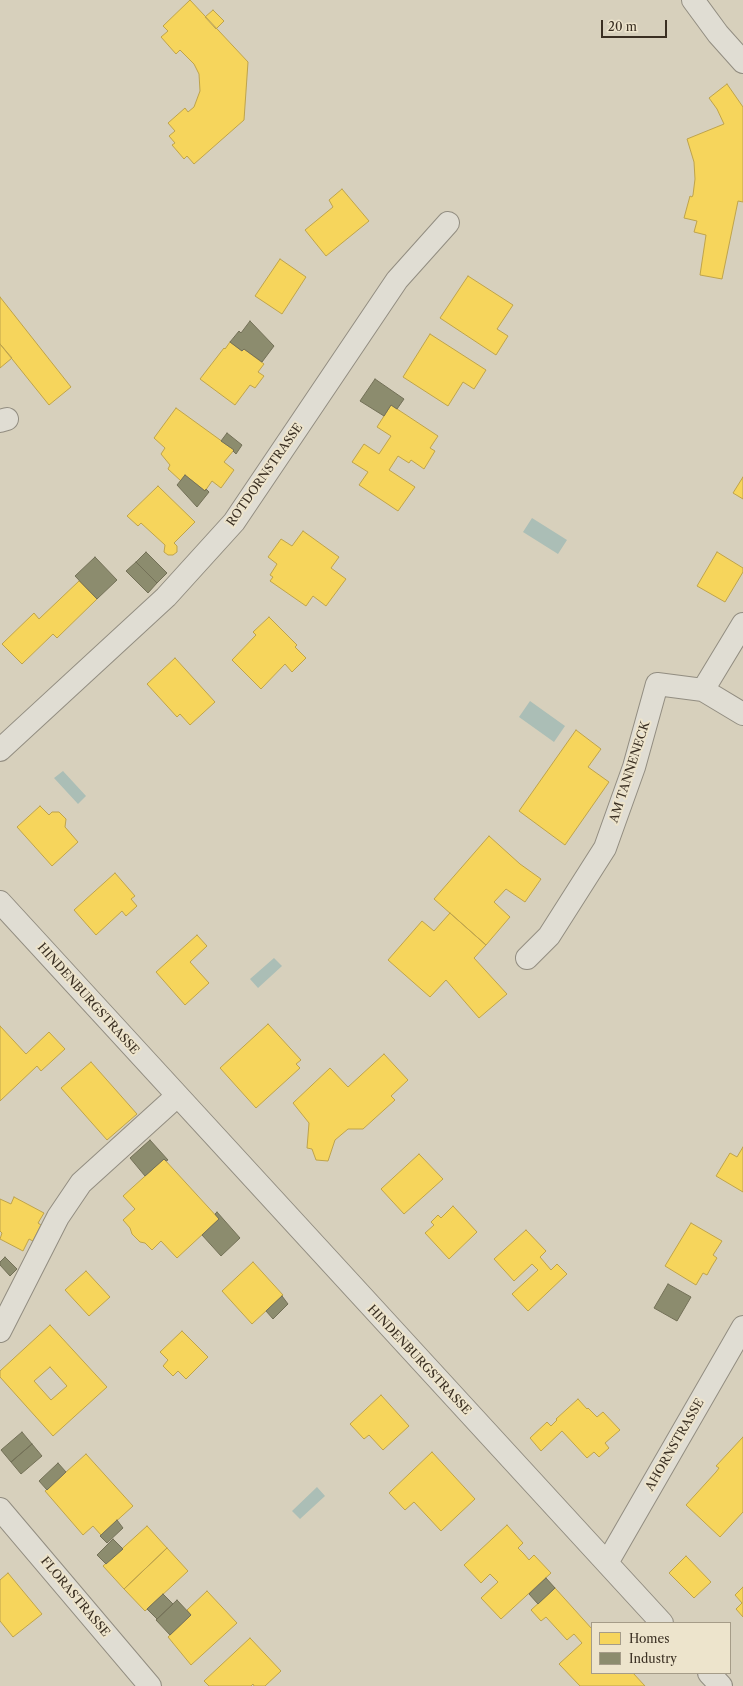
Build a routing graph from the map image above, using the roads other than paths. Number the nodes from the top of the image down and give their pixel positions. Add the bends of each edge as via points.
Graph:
1 (693, 0) edge
2 (743, 62) edge
3 (448, 223) dead end
4 (743, 624) edge
5 (703, 690) junction
6 (743, 714) edge
7 (0, 750) edge
8 (0, 902) edge
9 (527, 958) dead end
10 (177, 1096) junction
11 (743, 1327) edge
12 (0, 1331) edge
13 (0, 1509) edge
14 (607, 1563) junction
15 (661, 1622) edge
16 (710, 1674) edge
17 (150, 1686) edge
18 (721, 1686) edge

1 - 2 street
3 - 7 street, ROTDORNSTRASSE via 397,280 234,522 166,597
4 - 5 street
5 - 6 street
5 - 9 street, AM TANNENECK via 657,684 634,767 605,848 549,936
8 - 10 street, HINDENBURGSTRASSE
10 - 12 street via 81,1183 58,1217
10 - 14 street, HINDENBURGSTRASSE
11 - 14 street, AHORNSTRASSE
13 - 17 street, FLORASTRASSE
14 - 15 street, HINDENBURGSTRASSE
16 - 18 street

